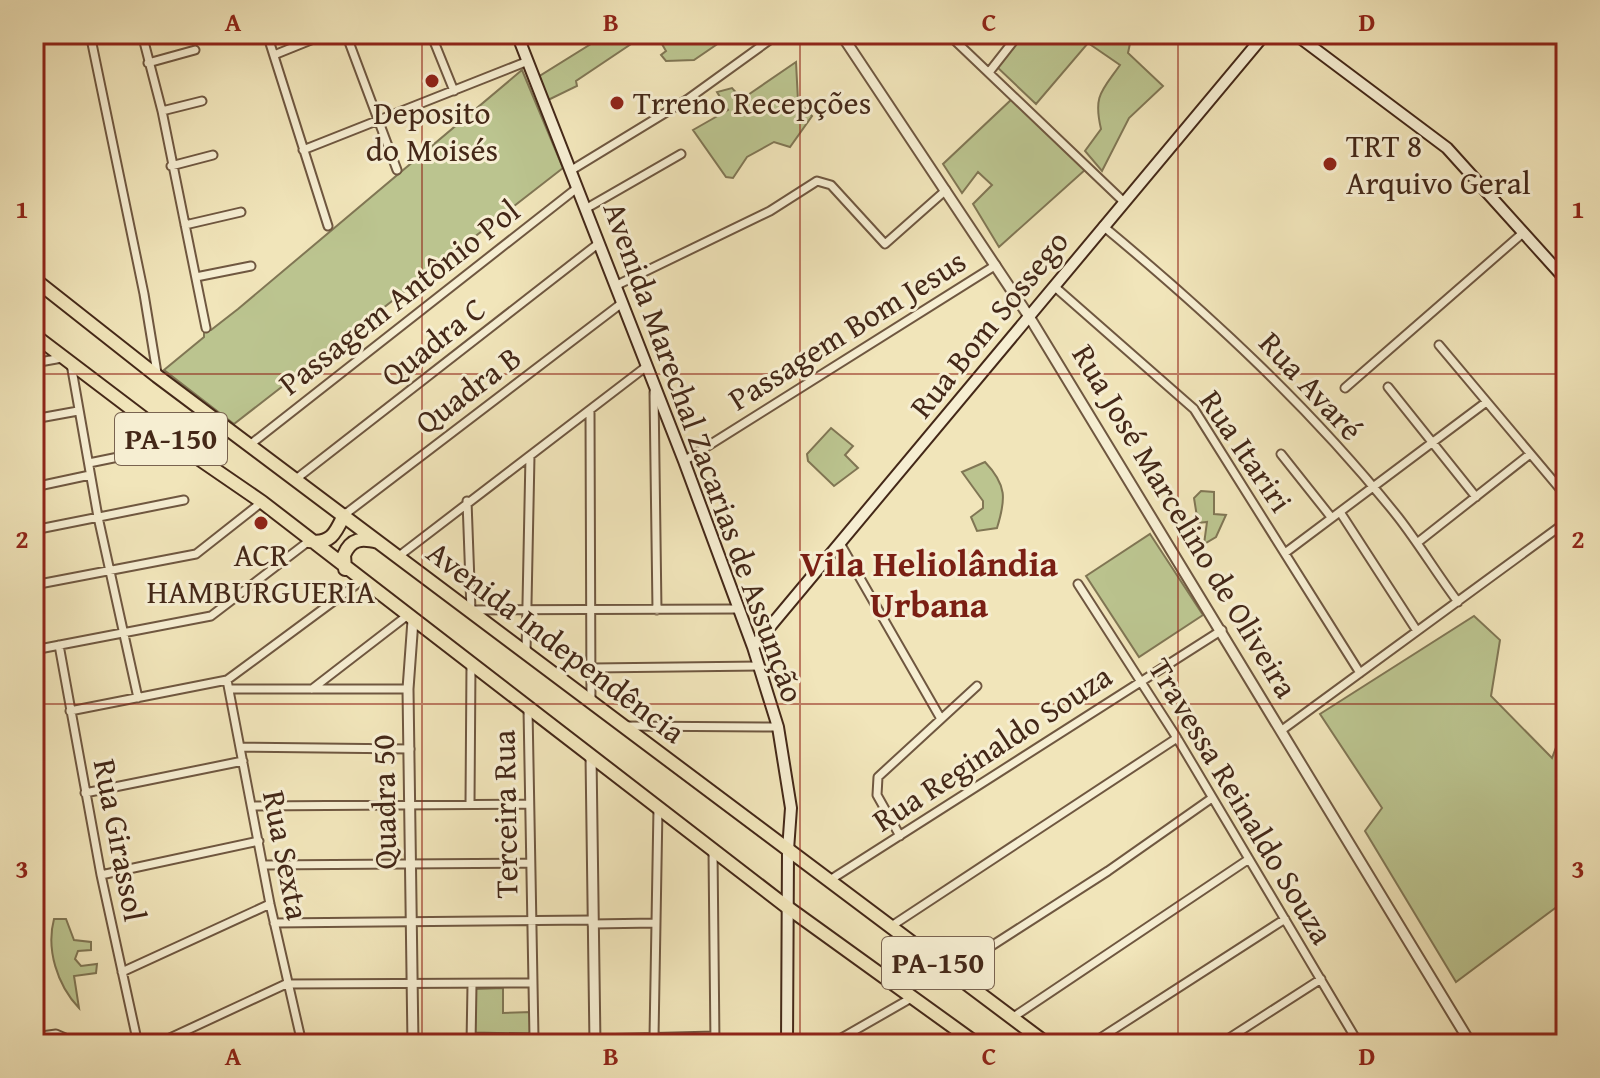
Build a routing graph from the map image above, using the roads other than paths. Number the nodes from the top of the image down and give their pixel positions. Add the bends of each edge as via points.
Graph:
1 (90, 34) edge
2 (142, 34) edge
3 (267, 34) edge
4 (326, 34) edge
5 (346, 34) edge
6 (431, 34) edge
7 (517, 34) edge
8 (778, 34) edge
9 (841, 34) edge
10 (948, 34) edge
11 (1019, 34) edge
12 (1265, 34) edge
13 (1295, 34) edge
14 (195, 50) dead end
15 (274, 55) junction
16 (528, 61) junction
17 (148, 63) junction
18 (990, 71) junction
19 (454, 91) junction
20 (202, 101) dead end
21 (162, 111) junction
22 (379, 120) junction
23 (303, 150) junction
24 (681, 154) dead end
25 (213, 155) dead end
26 (171, 166) junction
27 (397, 170) dead end
28 (570, 171) junction
29 (577, 188) junction
30 (946, 190) junction
31 (1124, 202) junction
32 (587, 208) junction
33 (241, 212) dead end
34 (185, 225) junction
35 (328, 226) dead end
36 (1103, 226) junction
37 (1524, 232) junction
38 (599, 243) junction
39 (996, 265) junction
40 (251, 266) dead end
41 (196, 277) junction
42 (34, 279) edge
43 (1566, 280) edge
44 (615, 286) junction
45 (1055, 287) junction
46 (622, 303) junction
47 (1030, 318) junction
48 (206, 328) dead end
49 (34, 335) edge
50 (1439, 345) dead end
51 (68, 361) junction
52 (34, 363) edge
53 (647, 366) junction
54 (157, 376) junction
55 (654, 384) junction
56 (1388, 387) dead end
57 (1345, 388) dead end
58 (1485, 403) junction
59 (590, 410) junction
60 (78, 411) junction
61 (34, 419) edge
62 (1431, 443) junction
63 (251, 444) junction
64 (179, 445) junction
65 (1281, 454) dead end
66 (1530, 454) junction
67 (530, 456) junction
68 (684, 461) junction
69 (89, 463) junction
70 (90, 475) junction
71 (296, 479) junction
72 (34, 487) edge
73 (1372, 487) junction
74 (1566, 496) edge
75 (1476, 497) junction
76 (184, 500) dead end
77 (467, 501) junction
78 (262, 502) junction
79 (1340, 512) junction
80 (344, 515) junction
81 (98, 517) junction
82 (1331, 517) junction
83 (1566, 522) edge
84 (34, 530) edge
85 (309, 541) junction
86 (381, 542) junction
87 (1417, 543) junction
88 (841, 545) junction
89 (1285, 553) junction
90 (399, 556) junction
91 (345, 569) junction
92 (110, 570) junction
93 (361, 581) junction
94 (1078, 584) dead end
95 (34, 585) edge
96 (1458, 602) junction
97 (739, 609) junction
98 (471, 610) junction
99 (594, 610) junction
100 (657, 610) junction
101 (527, 611) junction
102 (410, 618) junction
103 (1222, 630) junction
104 (1417, 631) junction
105 (123, 633) junction
106 (59, 645) junction
107 (753, 647) junction
108 (34, 650) edge
109 (526, 653) junction
110 (471, 664) junction
111 (760, 666) junction
112 (593, 668) junction
113 (1360, 673) junction
114 (1141, 682) junction
115 (228, 684) junction
116 (977, 686) dead end
117 (312, 689) junction
118 (408, 689) junction
119 (138, 698) junction
120 (591, 702) junction
121 (528, 709) junction
122 (70, 711) junction
123 (941, 719) junction
124 (623, 726) junction
125 (778, 727) junction
126 (1282, 730) junction
127 (1177, 738) junction
128 (242, 747) junction
129 (410, 749) junction
130 (591, 756) junction
131 (243, 761) junction
132 (85, 793) junction
133 (1212, 798) junction
134 (470, 804) junction
135 (529, 804) junction
136 (410, 805) junction
137 (252, 806) junction
138 (658, 806) junction
139 (900, 836) junction
140 (259, 841) junction
141 (713, 849) junction
142 (788, 850) junction
143 (1249, 859) junction
144 (411, 863) junction
145 (530, 863) junction
146 (263, 865) junction
147 (101, 875) junction
148 (828, 881) junction
149 (270, 904) junction
150 (787, 907) junction
151 (1285, 919) junction
152 (530, 920) junction
153 (592, 922) junction
154 (274, 923) junction
155 (411, 923) junction
156 (656, 923) junction
157 (890, 927) junction
158 (122, 972) junction
159 (950, 972) junction
160 (1321, 979) junction
161 (413, 983) junction
162 (533, 983) junction
163 (286, 984) junction
164 (472, 985) junction
165 (970, 987) junction
166 (913, 997) junction
167 (1012, 1018) junction
168 (951, 1025) junction
169 (34, 1037) edge
170 (654, 1037) junction
171 (534, 1038) junction
172 (715, 1040) edge
173 (471, 1041) edge
174 (595, 1042) edge
175 (971, 1043) edge
176 (1356, 1043) edge
177 (79, 1044) edge
178 (138, 1044) edge
179 (157, 1044) edge
180 (413, 1044) edge
181 (787, 1044) edge
182 (831, 1044) edge
183 (986, 1044) edge
184 (1036, 1044) edge
185 (1047, 1044) edge
186 (1091, 1044) edge
187 (1220, 1044) edge
188 (1471, 1044) edge

1 - 54 street
2 - 17 street
3 - 15 street
4 - 15 street
5 - 22 street
6 - 19 street
7 - 16 main road, Avenida Marechal Zacarias de Assunção
8 - 28 street via 688,99
9 - 30 street, Rua José Marcelino de Oliveira
10 - 18 street
11 - 18 street
12 - 31 main road, Rua Bom Sossego
13 - 37 main road via 1430,133
14 - 17 street
15 - 23 street
16 - 19 street
16 - 28 main road, Avenida Marechal Zacarias de Assunção
17 - 21 street
18 - 31 street
19 - 22 street
20 - 21 street
21 - 26 street
22 - 23 street
22 - 27 street
23 - 35 street
24 - 32 street
25 - 26 street
26 - 34 street
28 - 29 main road, Avenida Marechal Zacarias de Assunção
29 - 32 main road, Avenida Marechal Zacarias de Assunção
29 - 63 street, Passagem Antônio Pol
30 - 39 street, Rua José Marcelino de Oliveira
30 - 44 street via 885,244 831,185 817,181 770,211
31 - 36 main road, Rua Bom Sossego
32 - 38 main road, Avenida Marechal Zacarias de Assunção
33 - 34 street
34 - 41 street
36 - 45 main road, Rua Bom Sossego
36 - 73 street, Rua Avaré via 1229,333
37 - 43 main road
37 - 57 street
38 - 44 main road, Avenida Marechal Zacarias de Assunção
38 - 71 street, Quadra C
39 - 47 street, Rua José Marcelino de Oliveira
39 - 68 street, Passagem Bom Jesus
40 - 41 street
41 - 48 street
42 - 54 main road, Avenida Independência / PA-150
44 - 46 main road, Avenida Marechal Zacarias de Assunção
45 - 47 main road, Rua Bom Sossego
45 - 89 street, Rua Itariri via 1194,409
46 - 53 main road, Avenida Marechal Zacarias de Assunção
46 - 80 street, Quadra B
47 - 88 main road, Rua Bom Sossego
47 - 103 street, Rua José Marcelino de Oliveira
49 - 51 main road, PA-150
50 - 58 street
51 - 52 street
51 - 60 street
51 - 64 main road, PA-150
53 - 55 main road, Avenida Marechal Zacarias de Assunção
53 - 59 street
54 - 63 main road, Avenida Independência / PA-150
55 - 68 main road, Avenida Marechal Zacarias de Assunção
55 - 100 street
56 - 62 street
58 - 62 street
58 - 66 street
59 - 67 street
59 - 99 street
60 - 61 street
60 - 69 street
62 - 73 street
62 - 75 street
63 - 71 main road, Avenida Independência / PA-150
64 - 69 street
64 - 78 main road, PA-150
65 - 82 street
66 - 74 street
66 - 75 street
67 - 77 street
67 - 101 street
68 - 97 main road, Avenida Marechal Zacarias de Assunção
69 - 70 street
70 - 72 street
70 - 81 street
71 - 80 main road, Avenida Independência / PA-150
73 - 79 street
73 - 87 street, Rua Avaré
75 - 87 street
76 - 81 street
77 - 90 street
77 - 98 street
78 - 85 main road, PA-150
78 - 92 street via 196,554
79 - 82 street
79 - 104 street
80 - 85 main road via 332,537
80 - 86 main road, Avenida Independência / PA-150
81 - 84 street
81 - 92 street
82 - 89 street
83 - 96 street
85 - 91 main road, PA-150
85 - 105 street via 211,616
86 - 90 main road, Avenida Independência / PA-150
86 - 91 main road via 352,543 344,555
87 - 96 street, Rua Avaré
88 - 107 main road, Rua Bom Sossego
88 - 123 street
89 - 113 street, Rua Itariri
90 - 98 main road, Avenida Independência / PA-150
91 - 93 main road, PA-150
92 - 95 street
92 - 105 street
93 - 102 main road, PA-150
93 - 115 street
94 - 114 street, Travessa Reinaldo Souza
96 - 104 street
97 - 100 street
97 - 107 main road, Avenida Marechal Zacarias de Assunção
98 - 101 street
98 - 109 main road, Avenida Independência / PA-150
99 - 100 street
99 - 101 street
99 - 112 street
101 - 109 street
102 - 110 main road, PA-150
102 - 117 street
102 - 118 street, Quadra 50
103 - 114 street, Rua Reginaldo Souza
103 - 126 street, Rua José Marcelino de Oliveira
104 - 113 street
105 - 106 street
105 - 119 street
106 - 108 street
106 - 122 street, Rua Girassol
107 - 111 main road, Avenida Marechal Zacarias de Assunção
109 - 120 main road, Avenida Independência / PA-150
110 - 121 main road, PA-150
110 - 134 street
111 - 112 street
111 - 125 main road, Avenida Marechal Zacarias de Assunção
112 - 120 street
113 - 126 street
114 - 127 street, Travessa Reinaldo Souza
114 - 139 street, Rua Reginaldo Souza
115 - 117 street
115 - 119 street
115 - 128 street, Rua Sexta
116 - 123 street
117 - 118 street
118 - 129 street, Quadra 50
119 - 122 street
120 - 124 main road, Avenida Independência / PA-150
121 - 130 main road, PA-150
121 - 135 street, Terceira Rua
122 - 132 street, Rua Girassol
123 - 139 street via 876,782 877,795
124 - 125 street
124 - 142 main road, Avenida Independência / PA-150
125 - 142 main road, Avenida Marechal Zacarias de Assunção via 791,808
126 - 188 street, Rua José Marcelino de Oliveira
127 - 133 street, Travessa Reinaldo Souza
127 - 157 street
128 - 129 street
128 - 131 street, Rua Sexta
129 - 136 street, Quadra 50
130 - 138 main road, PA-150
130 - 153 street
131 - 132 street
131 - 137 street, Rua Sexta
132 - 147 street, Rua Girassol
133 - 143 street, Travessa Reinaldo Souza
133 - 159 street
134 - 135 street
134 - 136 street
135 - 145 street, Terceira Rua
136 - 137 street
136 - 144 street, Quadra 50
137 - 140 street, Rua Sexta
138 - 141 main road, PA-150
138 - 156 street
139 - 148 street, Rua Reginaldo Souza
140 - 146 street, Rua Sexta
140 - 147 street
141 - 150 main road, PA-150
141 - 172 street
142 - 148 main road, Avenida Independência / PA-150
142 - 150 main road, Avenida Marechal Zacarias de Assunção
143 - 151 street, Travessa Reinaldo Souza
143 - 167 street
144 - 145 street
144 - 146 street
144 - 155 street, Quadra 50
145 - 152 street, Terceira Rua
146 - 149 street, Rua Sexta
147 - 158 street, Rua Girassol
148 - 157 main road, Avenida Independência / PA-150
149 - 154 street, Rua Sexta
149 - 158 street
150 - 166 main road, PA-150
150 - 181 main road, Avenida Marechal Zacarias de Assunção
151 - 160 street, Travessa Reinaldo Souza
151 - 186 street
152 - 153 street
152 - 155 street
152 - 162 street, Terceira Rua
153 - 156 street
153 - 174 street
154 - 155 street
154 - 163 street, Rua Sexta
155 - 161 street, Quadra 50
156 - 170 street
157 - 159 main road, Avenida Independência / PA-150
158 - 178 street, Rua Girassol
159 - 165 main road, Avenida Independência / PA-150
160 - 176 street, Travessa Reinaldo Souza
160 - 187 street
161 - 163 street
161 - 164 street
161 - 180 street, Quadra 50
162 - 164 street
162 - 171 street, Terceira Rua
163 - 179 street
163 - 180 street, Rua Sexta via 301,1039
164 - 173 street
165 - 167 main road, Avenida Independência / PA-150
165 - 184 main road
166 - 168 main road, PA-150
166 - 182 street
167 - 185 main road, Avenida Independência / PA-150
168 - 175 main road, PA-150
168 - 183 main road
169 - 177 street via 56,1034
170 - 172 street
170 - 174 street
171 - 173 street
171 - 174 street

